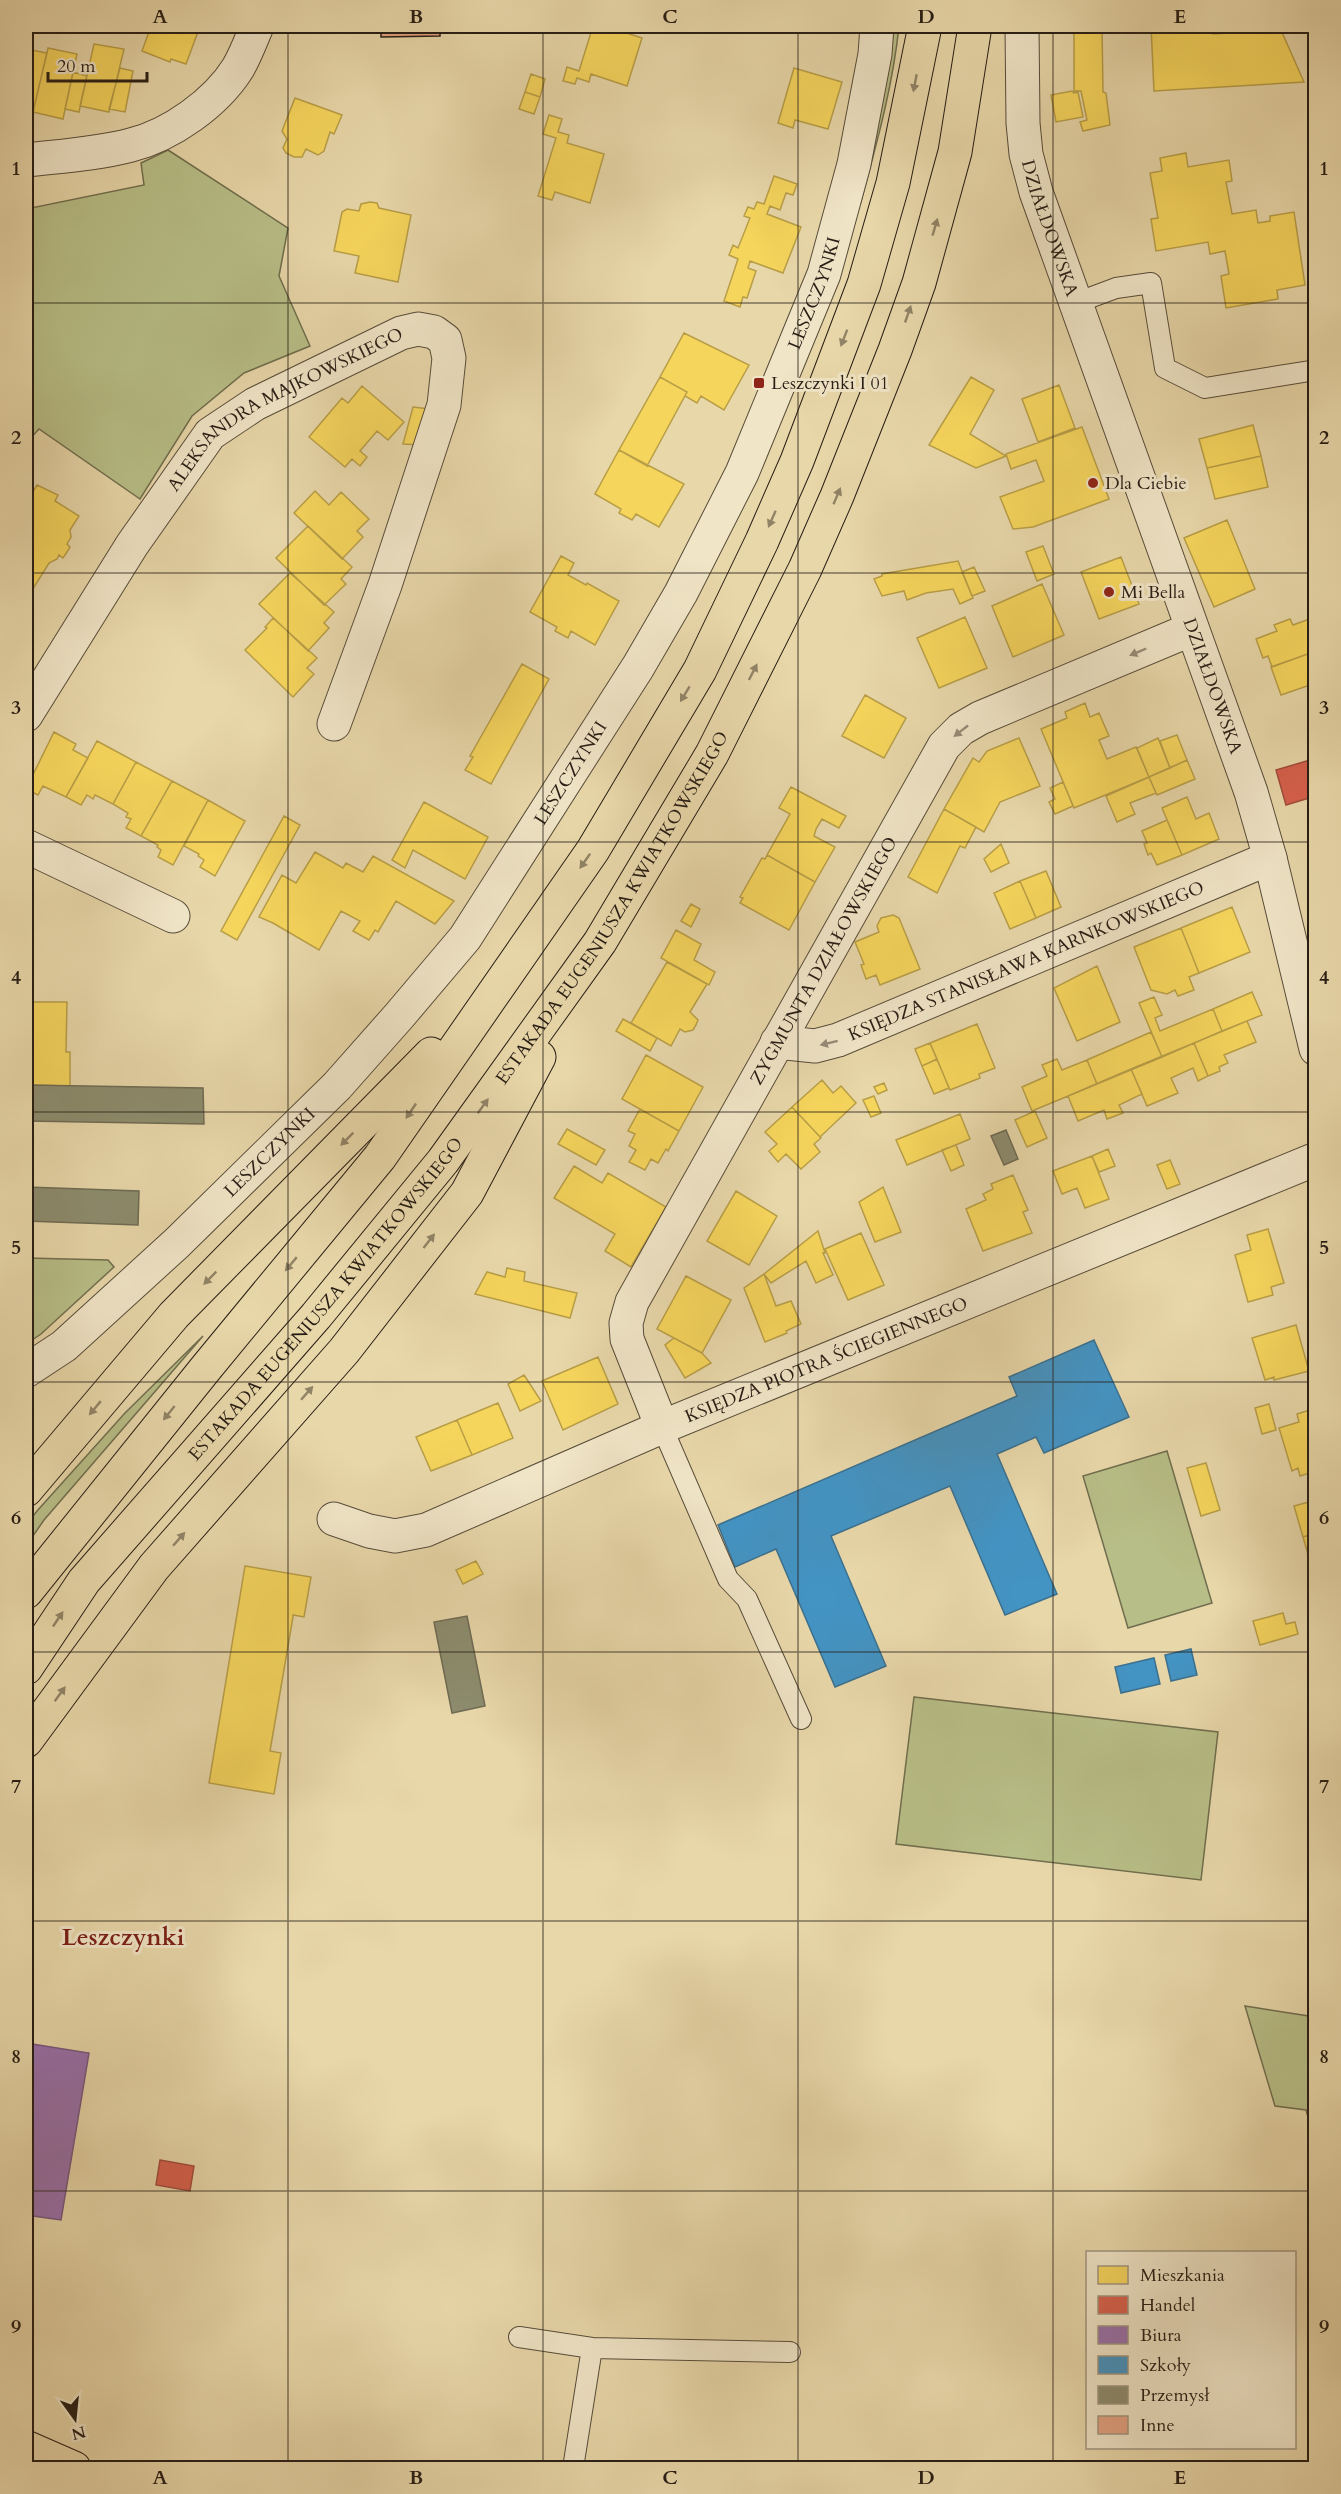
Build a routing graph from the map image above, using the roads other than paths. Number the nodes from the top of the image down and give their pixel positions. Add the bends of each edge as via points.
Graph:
1 (257, 26) edge
2 (878, 26) edge
3 (925, 26) edge
4 (975, 26) edge
5 (1022, 26) edge
6 (26, 160) edge
7 (1076, 303) junction
8 (1316, 370) edge
9 (1192, 629) junction
10 (26, 715) edge
11 (334, 724) dead end
12 (26, 846) edge
13 (1270, 858) junction
14 (173, 916) dead end
15 (600, 942) junction
16 (492, 993) junction
17 (777, 1042) junction
18 (1316, 1049) edge
19 (1316, 1159) edge
20 (26, 1371) edge
21 (662, 1427) junction
22 (26, 1490) edge
23 (334, 1519) dead end
24 (26, 1592) edge
25 (26, 1668) edge
26 (801, 1719) dead end
27 (26, 1741) edge
28 (519, 2337) dead end
29 (592, 2348) junction
30 (790, 2352) dead end
31 (26, 2447) edge
32 (74, 2469) edge
33 (573, 2469) edge

1 - 6 street via 237,69 218,93 163,133 102,152
2 - 20 street, LESZCZYNKI via 854,164 824,273 742,473 638,667 465,938 391,1025 337,1086 177,1243 64,1346
3 -> 16 main road via 898,160 864,284 798,461 762,542 700,670 593,850
15 -> 4 main road, ESTAKADA EUGENIUSZA KWIATKOWSKIEGO via 712,754 837,496 919,283 955,152
5 - 7 street, DZIAŁDOWSKA via 1026,154
7 - 8 lane via 1116,288 1151,283 1165,368 1205,388
7 - 9 street, DZIAŁDOWSKA
9 - 13 street, DZIAŁDOWSKA via 1251,792
9 -> 17 street, ZYGMUNTA DZIAŁOWSKIEGO via 961,729 944,746
10 - 11 street, ALEKSANDRA MAJKOWSKIEGO via 132,545 210,434 255,404 401,333 418,329 434,332 445,340 449,358 444,405
12 - 14 street
13 -> 17 street, KSIĘDZA STANISŁAWA KARNKOWSKIEGO via 838,1040 815,1046
13 - 18 street, DZIAŁDOWSKA
25 -> 15 main road, ESTAKADA EUGENIUSZA KWIATKOWSKIEGO via 84,1581 316,1316 443,1161
27 -> 15 main road via 154,1567 344,1351 467,1193
16 -> 22 main road via 174,1315
16 -> 24 main road via 380,1157
17 - 21 street, ZYGMUNTA DZIAŁOWSKIEGO via 632,1302 626,1323 627,1339
19 - 21 street, KSIĘDZA PIOTRA ŚCIEGIENNEGO
21 - 23 street, KSIĘDZA PIOTRA ŚCIEGIENNEGO via 426,1530 395,1536
21 - 26 lane via 728,1579 747,1599
28 - 29 lane
29 - 30 lane
29 - 33 lane
31 - 32 main road

